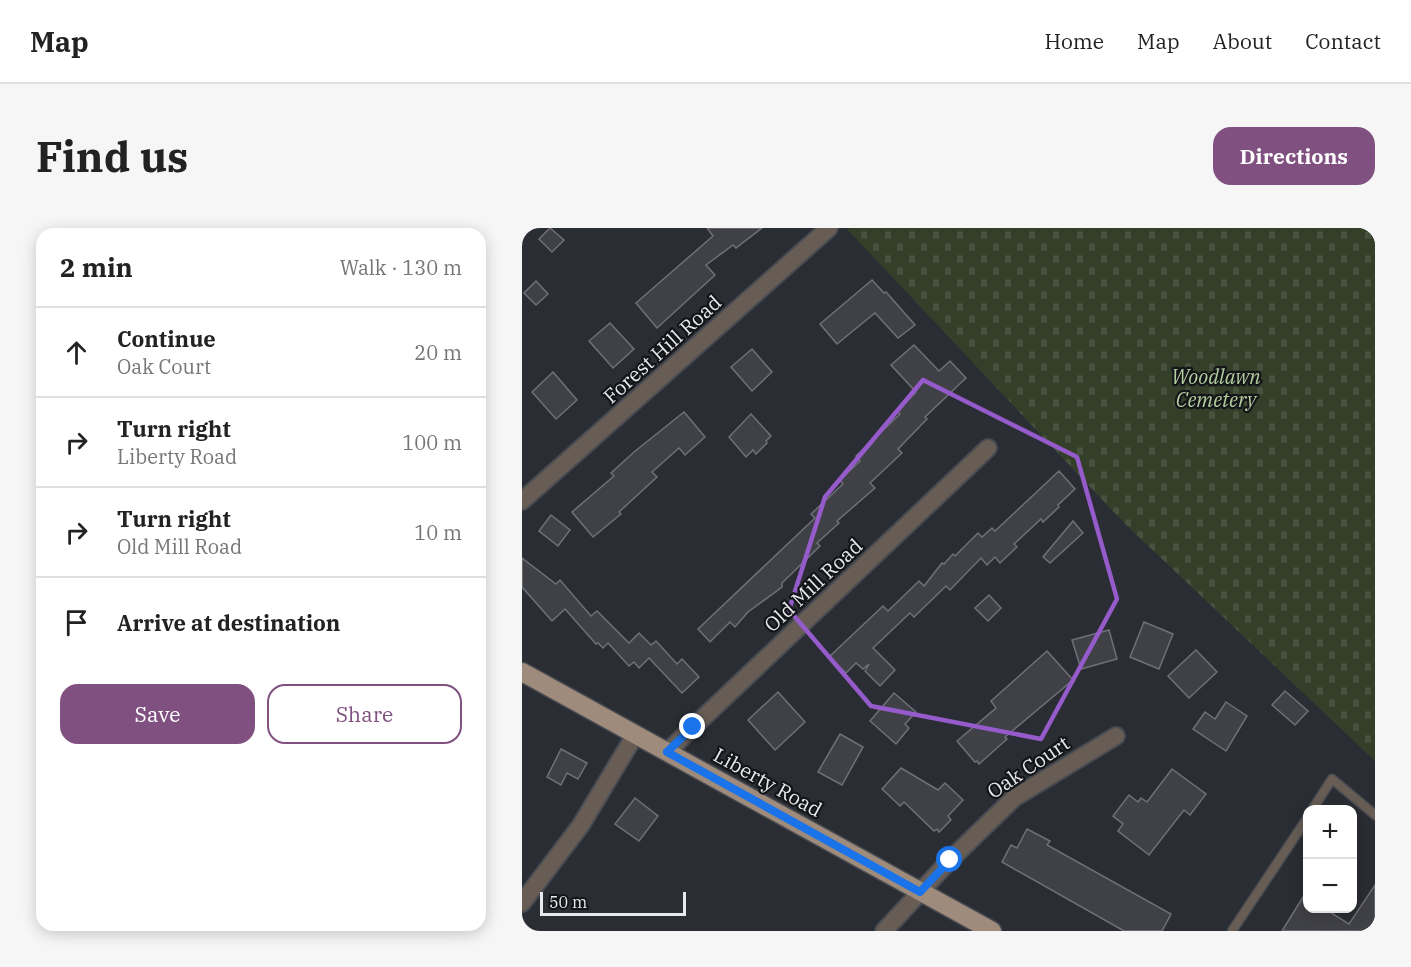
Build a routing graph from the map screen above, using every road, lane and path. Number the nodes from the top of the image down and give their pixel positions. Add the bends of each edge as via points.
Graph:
1 (829, 228) edge
2 (988, 448) dead end
3 (522, 501) edge
4 (522, 672) edge
5 (635, 735) junction
6 (1116, 736) dead end
7 (667, 752) junction
8 (1315, 805) edge
9 (1375, 814) edge
10 (1303, 824) edge
11 (920, 892) junction
12 (522, 903) edge
13 (884, 931) edge
14 (992, 931) edge
15 (1232, 931) edge

1 - 3 street, Forest Hill Road
2 - 7 street, Old Mill Road
4 - 5 main road, Liberty Road
5 - 7 main road, Liberty Road
5 - 12 street via 581,825
6 - 11 street, Oak Court via 1014,798
7 - 11 main road, Liberty Road
8 - 9 lane via 1332,779
10 - 15 lane
11 - 13 street, Oak Court
11 - 14 main road, Liberty Road

